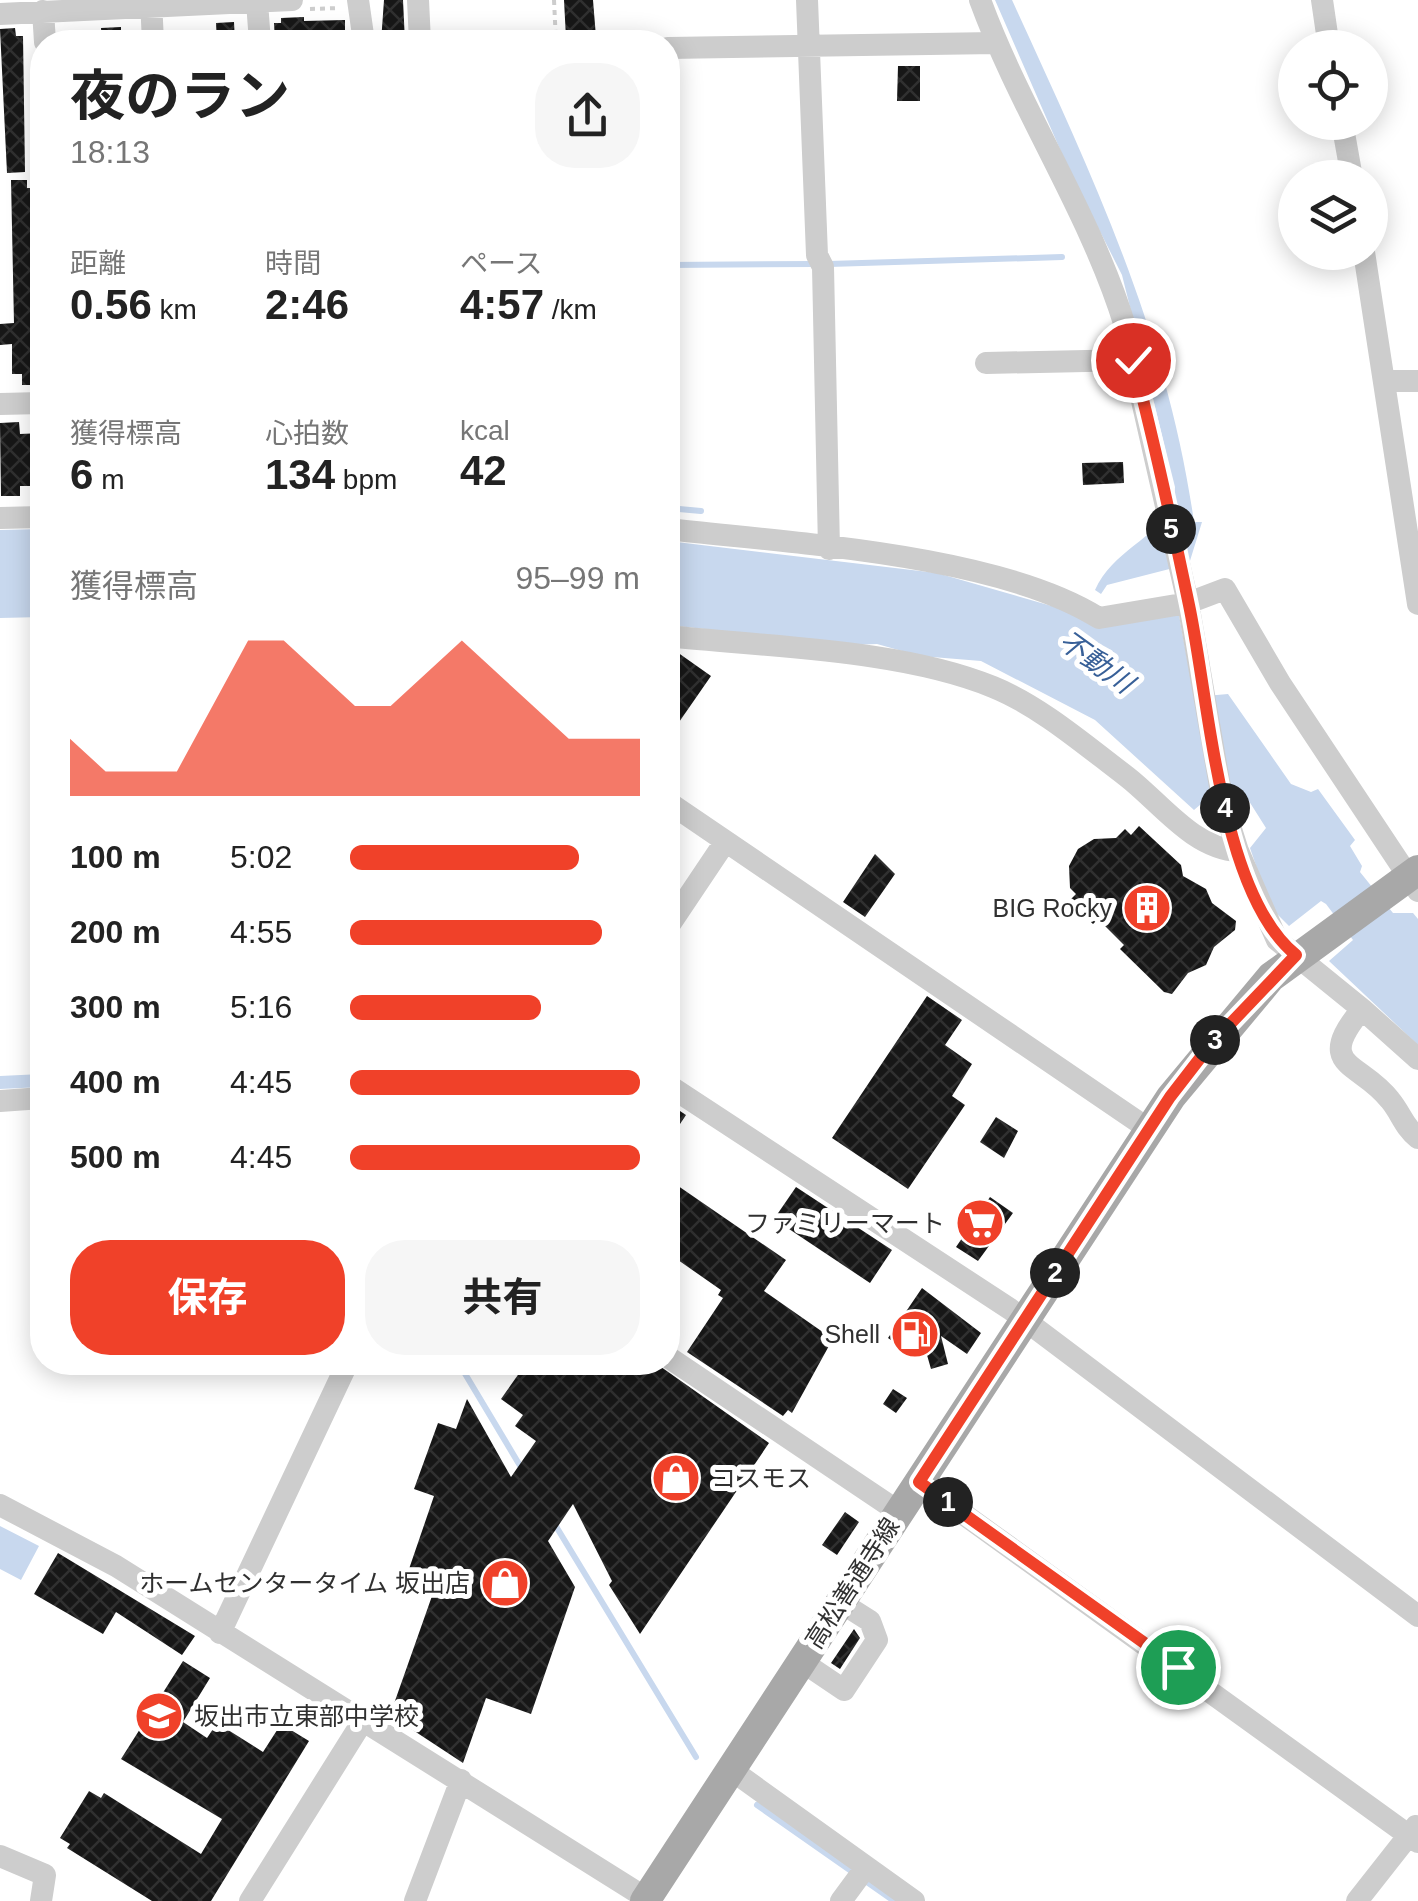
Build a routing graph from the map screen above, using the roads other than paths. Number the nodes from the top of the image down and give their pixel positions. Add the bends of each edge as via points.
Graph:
1 (292, 0) edge
2 (358, 0) edge
3 (418, 0) edge
4 (807, 0) edge
5 (980, 0) edge
6 (1322, 0) edge
7 (257, 2) edge
8 (151, 3) edge
9 (44, 12) junction
10 (0, 14) edge
11 (45, 30) edge
12 (152, 30) edge
13 (259, 30) edge
14 (362, 30) edge
15 (419, 30) edge
16 (1327, 30) edge
17 (996, 43) junction
18 (810, 45) junction
19 (680, 48) edge
20 (1367, 270) edge
21 (1133, 360) junction
22 (986, 363) dead end
23 (1384, 381) junction
24 (1418, 381) edge
25 (30, 403) edge
26 (0, 404) edge
27 (0, 518) edge
28 (30, 518) edge
29 (680, 531) edge
30 (829, 549) junction
31 (1188, 602) junction
32 (1418, 604) edge
33 (680, 637) edge
34 (680, 810) edge
35 (725, 842) junction
36 (1238, 851) junction
37 (1415, 879) edge
38 (680, 910) edge
39 (1296, 955) junction
40 (1362, 1009) junction
41 (1418, 1058) edge
42 (680, 1093) edge
43 (30, 1099) edge
44 (0, 1101) edge
45 (1150, 1130) junction
46 (1418, 1138) edge
47 (1024, 1320) junction
48 (680, 1365) edge
49 (342, 1375) edge
50 (919, 1482) junction
51 (0, 1505) edge
52 (899, 1512) junction
53 (840, 1602) junction
54 (1418, 1616) edge
55 (220, 1632) junction
56 (801, 1661) junction
57 (364, 1719) junction
58 (730, 1768) junction
59 (461, 1780) junction
60 (1415, 1834) edge
61 (0, 1856) edge
62 (856, 1881) edge
63 (645, 1900) edge
64 (40, 1901) edge
65 (250, 1901) edge
66 (415, 1901) edge
67 (914, 1901) edge
68 (1357, 1901) edge

1 - 7 street
2 - 14 street
3 - 15 street
4 - 18 street
5 - 17 street
6 - 16 street
7 - 8 street
7 - 13 street
8 - 9 street
8 - 12 street
9 - 10 street
9 - 11 street
17 - 18 street
17 - 21 street via 1111,281
18 - 19 street
18 - 30 street
20 - 23 street
21 - 22 street
21 - 31 street
23 - 24 street
23 - 32 street
25 - 26 street
27 - 28 street
29 - 30 street
30 - 31 street via 944,565 1062,595 1099,618
31 - 36 street
31 - 37 street via 1225,589 1280,683
33 - 36 street via 853,656 993,687 1028,705 1184,826 1222,850
34 - 35 street
35 - 38 street
35 - 45 street
36 - 39 street via 1268,925
37 - 39 main road, 高松善通寺線
39 - 40 street
39 - 45 main road, 高松善通寺線 via 1211,1044
40 - 41 street
40 - 46 street via 1348,1026 1340,1056 1390,1099
42 - 47 street
43 - 44 street
45 - 47 main road, 高松善通寺線
47 - 50 main road, 高松善通寺線
47 - 54 street
48 - 52 street
49 - 55 street
50 - 52 main road, 高松善通寺線
50 - 60 street
51 - 55 street via 116,1566
52 - 53 main road, 高松善通寺線
53 - 56 main road, 高松善通寺線
53 - 56 street via 870,1621 877,1640 844,1690
55 - 57 street
56 - 58 main road, 高松善通寺線
57 - 59 street
57 - 65 street
58 - 62 street
58 - 63 main road, 高松善通寺線
59 - 63 street
59 - 66 street
60 - 68 street
61 - 64 street via 45,1875
62 - 67 street

